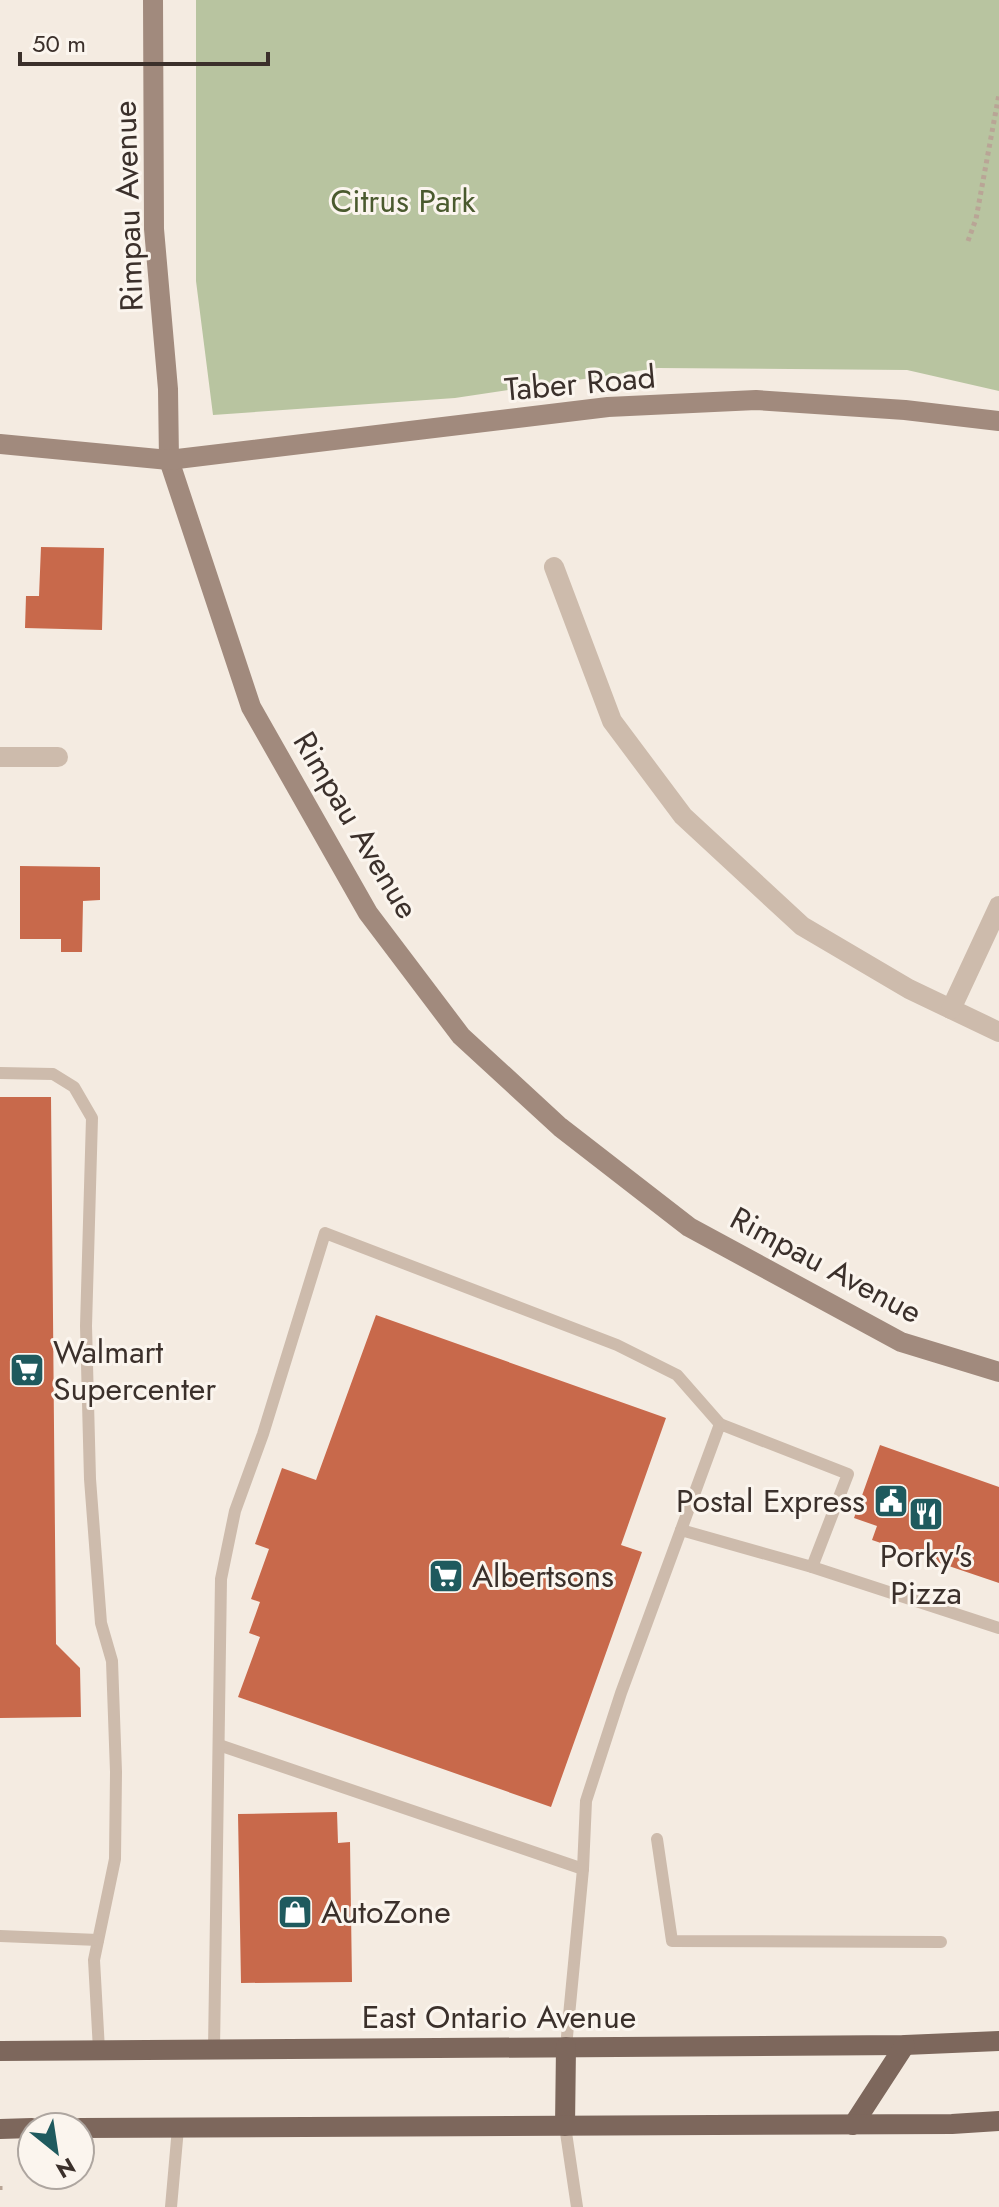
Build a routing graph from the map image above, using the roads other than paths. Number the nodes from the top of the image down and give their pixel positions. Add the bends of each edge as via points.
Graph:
1 (153, 0) edge
2 (999, 421) edge
3 (0, 444) edge
4 (169, 460) junction
5 (554, 567) dead end
6 (0, 757) edge
7 (58, 757) dead end
8 (999, 906) edge
9 (951, 1009) junction
10 (999, 1032) edge
11 (0, 1073) edge
12 (999, 1372) edge
13 (720, 1424) junction
14 (681, 1530) junction
15 (812, 1567) junction
16 (999, 1628) edge
17 (219, 1745) junction
18 (657, 1839) dead end
19 (583, 1869) junction
20 (0, 1936) edge
21 (98, 1940) junction
22 (941, 1942) dead end
23 (999, 2041) edge
24 (905, 2045) junction
25 (566, 2047) junction
26 (214, 2049) junction
27 (99, 2050) junction
28 (0, 2051) edge
29 (999, 2121) edge
30 (853, 2125) junction
31 (565, 2126) junction
32 (96, 2128) edge
33 (178, 2128) junction
34 (171, 2207) edge
35 (577, 2207) edge

1 - 4 main road, Rimpau Avenue via 154,229
2 - 4 main road, Taber Road via 756,400 608,407
3 - 4 main road, Taber Road
4 - 12 main road, Rimpau Avenue via 251,707 368,913 461,1036 560,1127 689,1227 901,1342
5 - 9 street via 612,721 683,816 802,926
6 - 7 street
8 - 9 street
9 - 10 street
11 - 21 lane via 53,1074 74,1087 92,1118 86,1326 90,1479 101,1623 112,1661 116,1772 115,1859
13 - 14 lane
13 - 15 lane via 848,1474
13 - 17 lane via 677,1375 617,1345 325,1233 235,1511 221,1579
14 - 15 lane
14 - 19 lane via 586,1801
15 - 16 lane
17 - 19 lane
17 - 26 lane
18 - 22 lane via 672,1941
19 - 25 lane
20 - 21 lane
21 - 27 lane via 94,1960
23 - 24 main road, East Ontario Avenue
24 - 25 main road, East Ontario Avenue
24 - 30 main road
25 - 26 main road, East Ontario Avenue
25 - 31 main road
26 - 27 main road, East Ontario Avenue
27 - 28 main road, East Ontario Avenue
29 - 30 main road
30 - 31 main road
31 - 33 main road
31 - 35 lane
32 - 33 main road
33 - 34 lane

